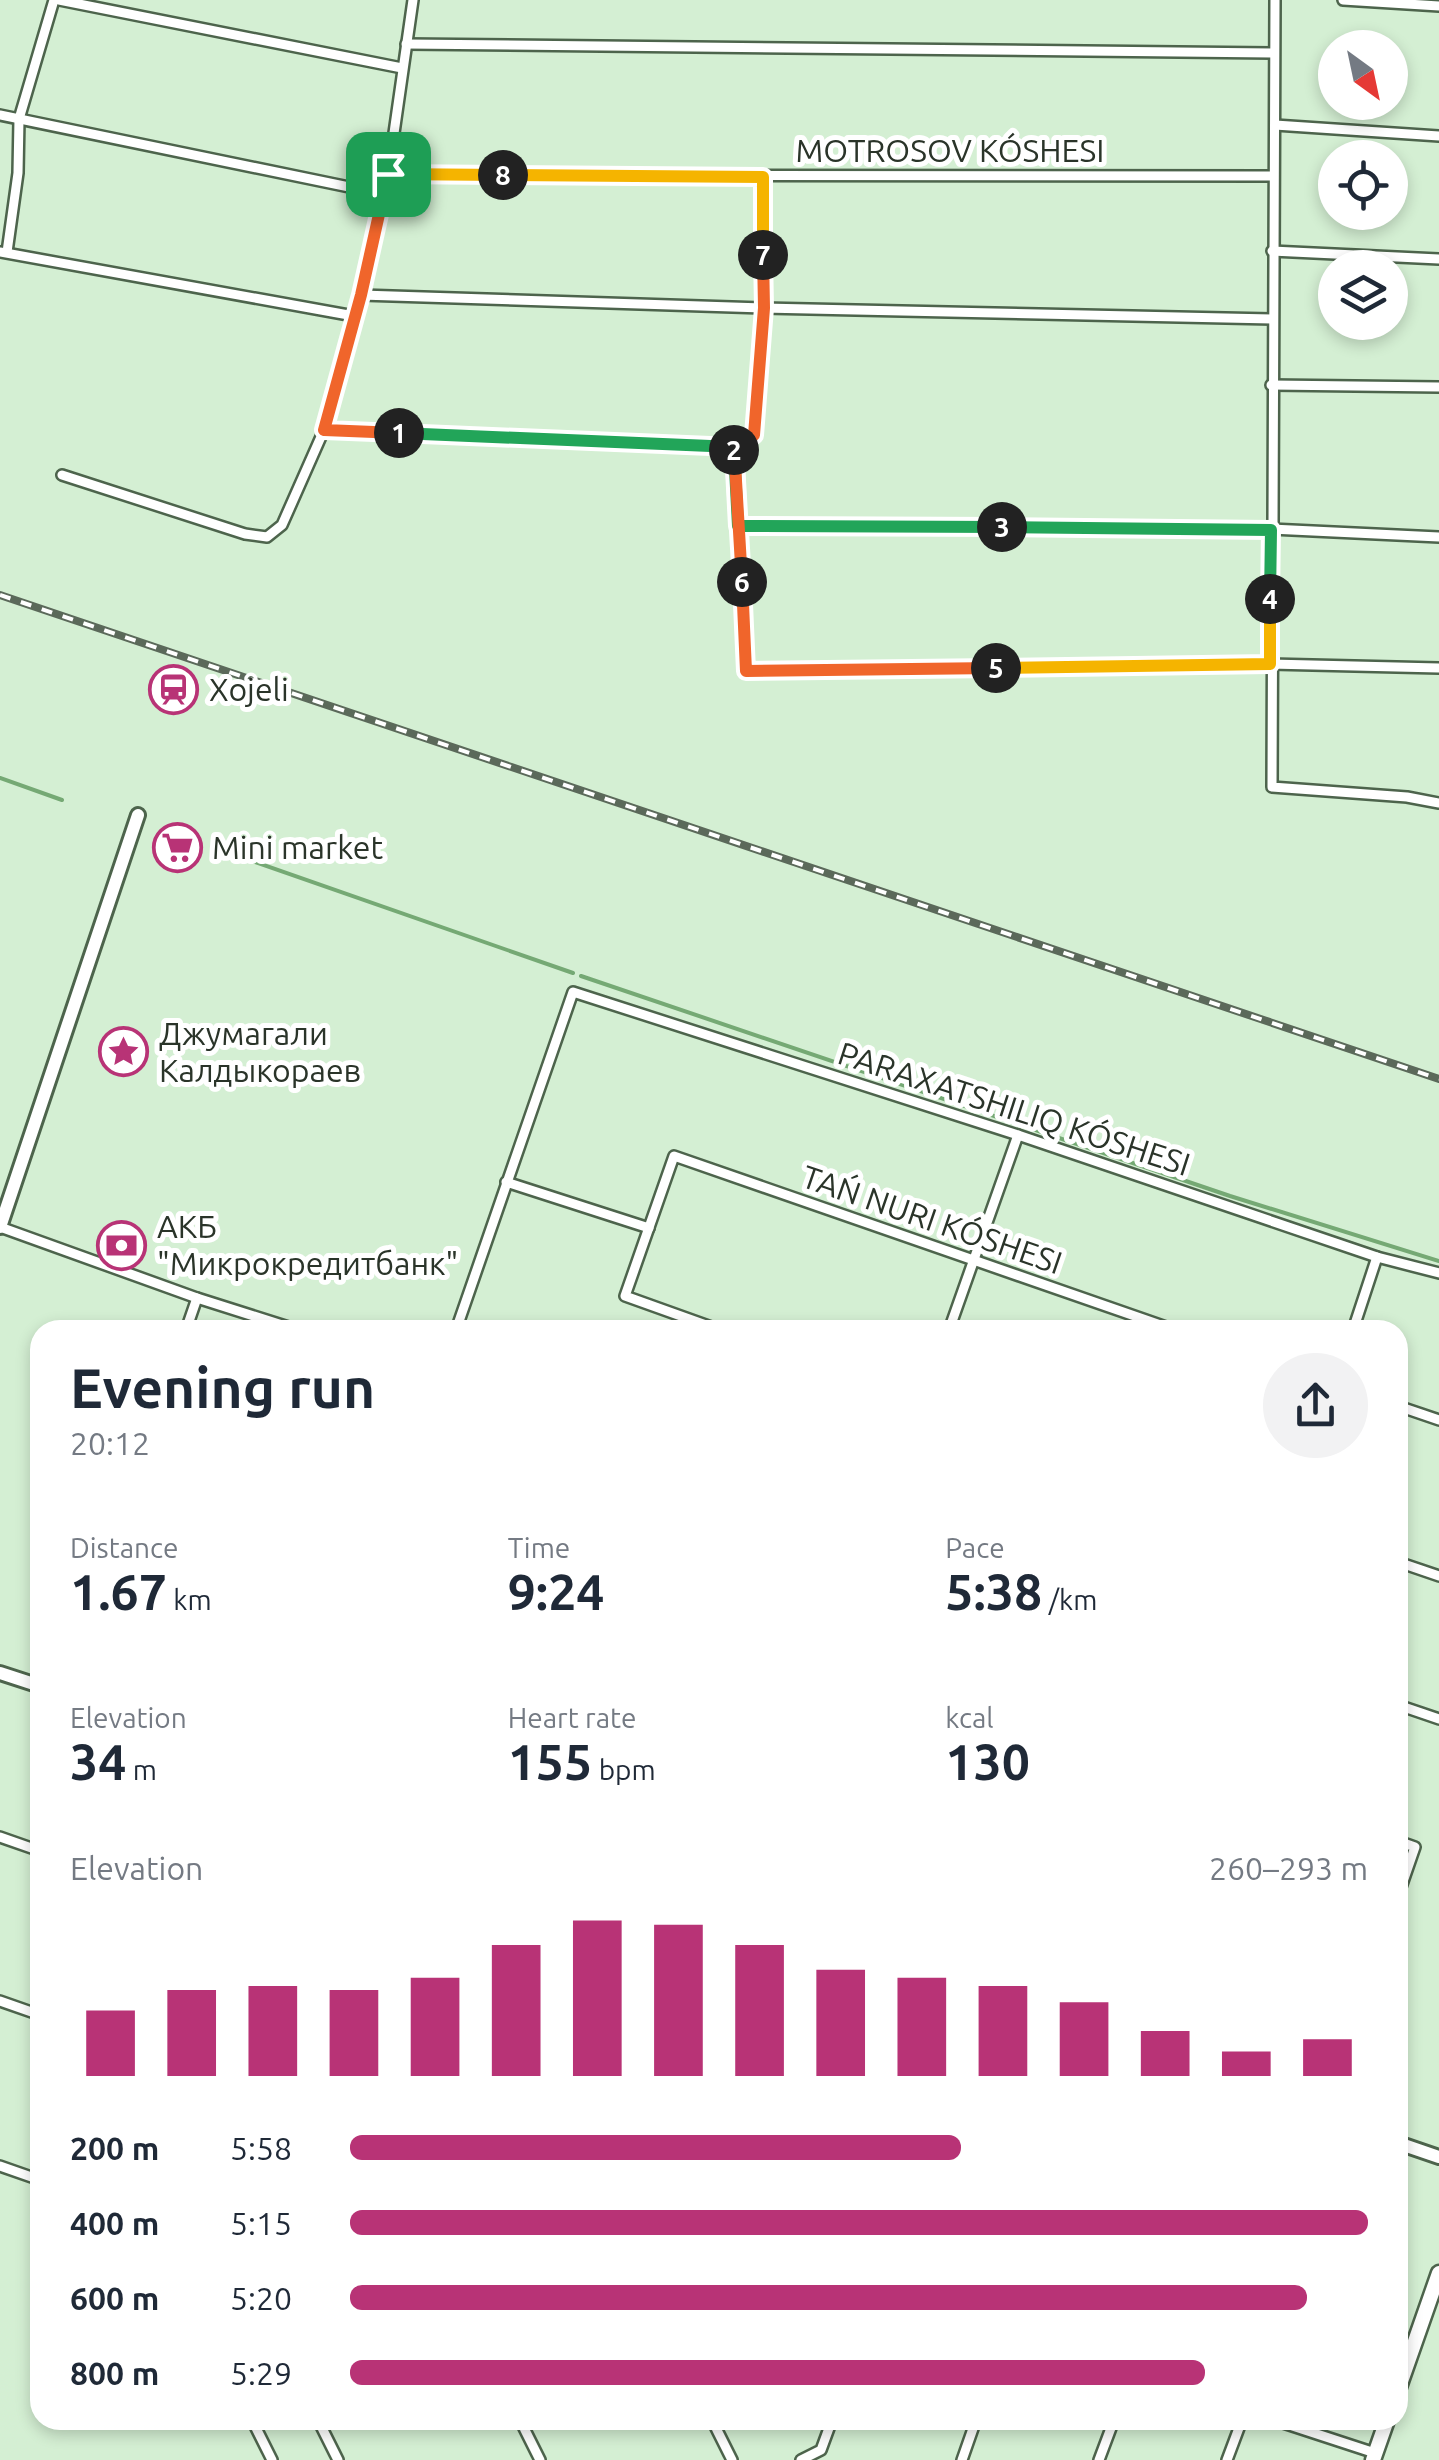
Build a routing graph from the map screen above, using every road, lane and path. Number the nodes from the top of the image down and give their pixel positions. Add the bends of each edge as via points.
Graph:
1 (57, 0) edge
2 (413, 0) edge
3 (1274, 0) edge
4 (1343, 0) edge
5 (1439, 6) edge
6 (406, 44) junction
7 (1274, 52) junction
8 (402, 68) junction
9 (0, 116) edge
10 (19, 119) junction
11 (1274, 125) junction
12 (1439, 136) edge
13 (388, 174) junction
14 (1273, 176) junction
15 (763, 177) junction
16 (384, 194) junction
17 (1272, 250) junction
18 (4, 252) edge
19 (1439, 259) edge
20 (361, 295) junction
21 (764, 308) junction
22 (354, 316) junction
23 (1272, 319) junction
24 (1271, 386) junction
25 (1439, 387) edge
26 (324, 430) junction
27 (734, 447) junction
28 (62, 475) dead end
29 (738, 526) junction
30 (1271, 530) junction
31 (1439, 537) edge
32 (1270, 664) junction
33 (1439, 668) edge
34 (1439, 802) edge
35 (138, 815) dead end
36 (1018, 1135) junction
37 (506, 1182) junction
38 (0, 1227) edge
39 (649, 1228) junction
40 (1377, 1257) junction
41 (973, 1261) junction
42 (1439, 1272) edge
43 (196, 1298) junction
44 (189, 1320) edge
45 (266, 1320) edge
46 (459, 1320) edge
47 (692, 1320) edge
48 (952, 1320) edge
49 (1145, 1320) edge
50 (1355, 1320) edge
51 (1408, 1409) edge
52 (1439, 1420) edge
53 (1408, 1565) edge
54 (1439, 1576) edge
55 (0, 1673) edge
56 (30, 1683) edge
57 (1408, 1708) edge
58 (1439, 1719) edge
59 (0, 1837) edge
60 (1408, 1845) edge
61 (30, 1847) edge
62 (1408, 1865) edge
63 (0, 2001) edge
64 (30, 2012) edge
65 (1408, 2147) edge
66 (1439, 2157) edge
67 (0, 2166) edge
68 (30, 2176) edge
69 (1439, 2273) edge
70 (1408, 2361) edge
71 (257, 2430) edge
72 (323, 2430) edge
73 (525, 2430) edge
74 (717, 2430) edge
75 (828, 2430) edge
76 (972, 2430) edge
77 (1110, 2430) edge
78 (1238, 2430) edge
79 (1301, 2430) edge
80 (1383, 2430) edge
81 (1374, 2457) edge
82 (272, 2460) edge
83 (338, 2460) edge
84 (540, 2460) edge
85 (732, 2460) edge
86 (801, 2460) edge
87 (962, 2460) edge
88 (1099, 2460) edge
89 (1227, 2460) edge

1 - 8 street
1 - 10 street
2 - 6 street
3 - 7 street
4 - 5 street
6 - 7 street
6 - 8 street
7 - 11 street
8 - 13 street
9 - 10 street
10 - 16 street
10 - 18 street via 18,174
11 - 12 street
11 - 14 street
13 - 15 street, MOTROSOV KÓSHESI
13 - 16 street
14 - 15 street, MOTROSOV KÓSHESI
14 - 17 street
15 - 21 street
16 - 20 street
17 - 19 street
17 - 23 street
18 - 22 street
20 - 21 street
20 - 22 street
21 - 23 street
21 - 27 street via 754,435
22 - 26 street
23 - 24 street
24 - 25 street
24 - 30 street
26 - 27 street
26 - 28 street via 282,524 267,537
27 - 29 street
29 - 30 street
29 - 32 street via 746,671
30 - 31 street
30 - 32 street
32 - 33 street
32 - 34 street via 1272,787
35 - 38 street
36 - 37 street via 573,992
36 - 40 street
36 - 41 street
37 - 39 street
37 - 46 street
38 - 43 street
39 - 41 street via 674,1156
39 - 47 street via 625,1296
40 - 42 street
40 - 50 street
41 - 48 street
41 - 49 street
43 - 44 street
43 - 45 street
51 - 52 street
53 - 54 street
55 - 56 street
57 - 58 street
59 - 61 street
60 - 62 street via 1414,1847
63 - 64 street
65 - 66 street
67 - 68 street
69 - 70 main road
71 - 82 street
72 - 83 street
73 - 84 street
74 - 85 street
75 - 86 street via 821,2450
76 - 87 street
77 - 88 street
78 - 89 street
79 - 81 street
80 - 81 main road

